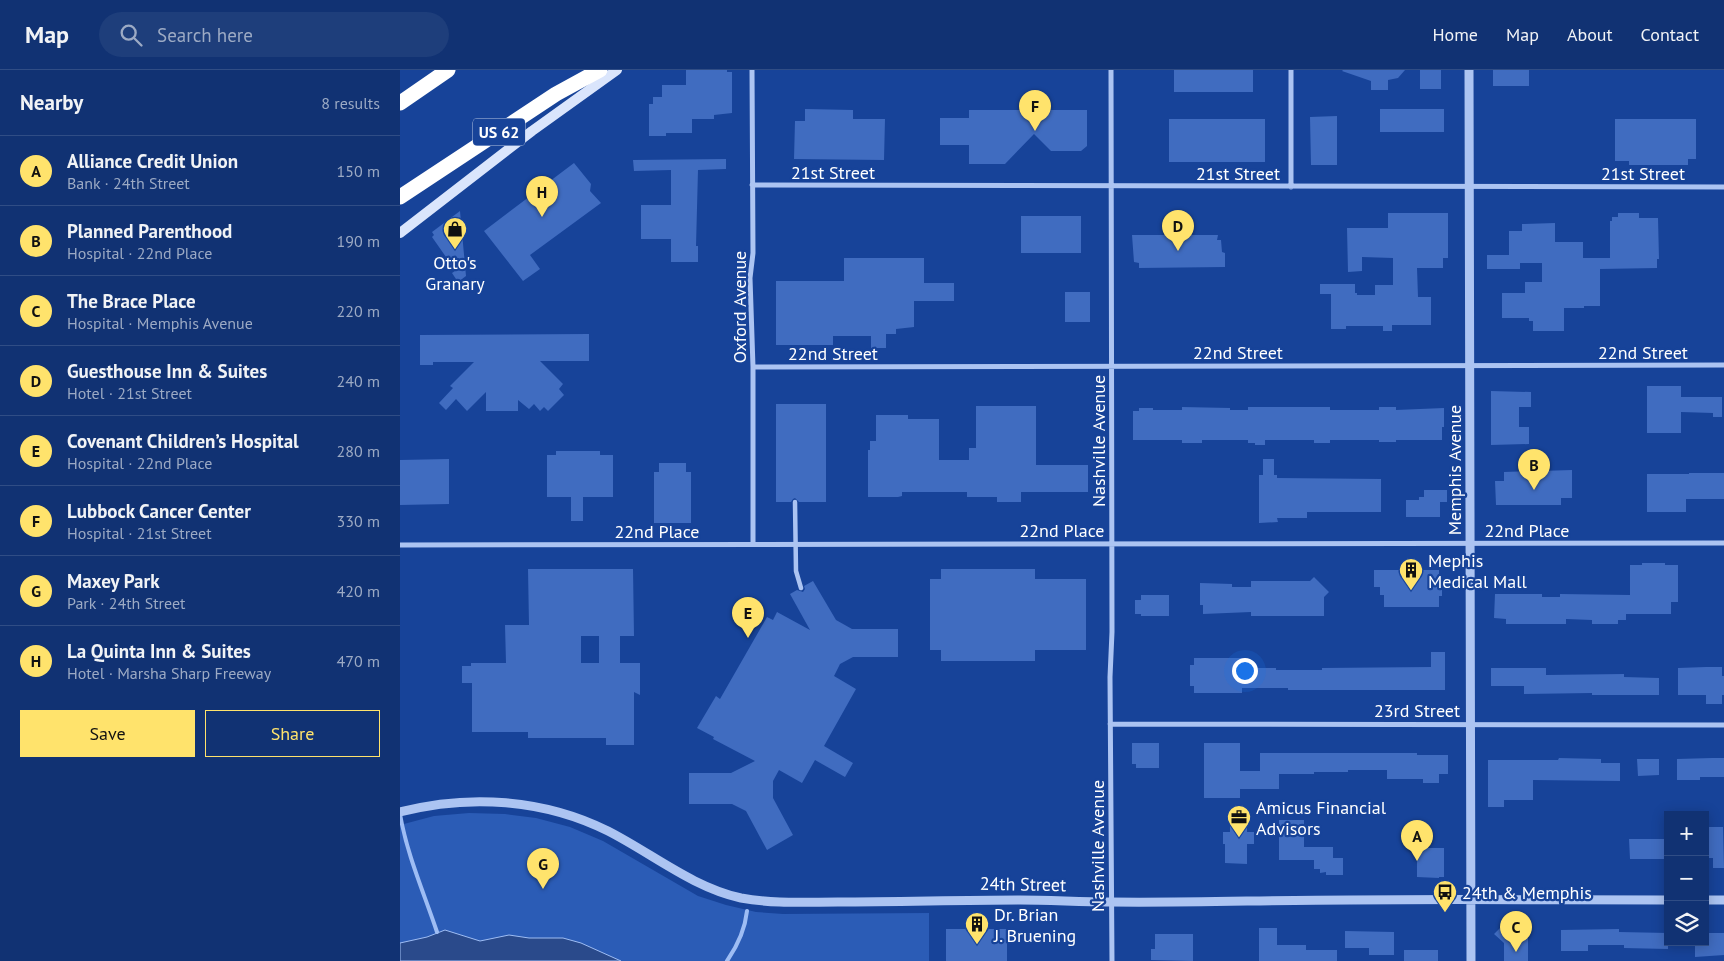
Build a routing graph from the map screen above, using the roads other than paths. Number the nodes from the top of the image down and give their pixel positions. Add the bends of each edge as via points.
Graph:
1 (448, 70) edge
2 (600, 70) edge
3 (617, 70) edge
4 (752, 70) edge
5 (1111, 70) edge
6 (1291, 70) edge
7 (1469, 70) edge
8 (400, 103) edge
9 (752, 185) junction
10 (1111, 187) junction
11 (1291, 187) junction
12 (1470, 187) junction
13 (1724, 187) edge
14 (400, 197) edge
15 (400, 233) edge
16 (1724, 365) edge
17 (1112, 366) junction
18 (1470, 366) junction
19 (753, 367) junction
20 (795, 502) dead end
21 (1470, 543) junction
22 (1724, 543) edge
23 (753, 544) junction
24 (1112, 544) junction
25 (400, 545) edge
26 (801, 588) dead end
27 (1110, 724) junction
28 (1470, 724) junction
29 (1724, 725) edge
30 (400, 812) edge
31 (1470, 900) junction
32 (1664, 900) edge
33 (1709, 900) edge
34 (1724, 900) edge
35 (1111, 902) junction
36 (1112, 961) edge
37 (1470, 961) edge

1 - 8 highway
2 - 14 highway, US 62 via 556,94
3 - 15 main road
4 - 9 street, Oxford Avenue
5 - 10 street, Nashville Avenue
6 - 11 street
7 - 12 street, Memphis Avenue
9 - 10 street, 21st Street
9 - 19 street, Oxford Avenue via 750,278
10 - 11 street, 21st Street
10 - 17 street, Nashville Avenue
11 - 12 street, 21st Street
12 - 13 street, 21st Street
12 - 18 street, Memphis Avenue
16 - 18 street, 22nd Street
17 - 18 street, 22nd Street
17 - 19 street, 22nd Street
17 - 24 street, Nashville Avenue
18 - 21 street, Memphis Avenue
19 - 23 street, Oxford Avenue
20 - 26 street, bridge via 796,571
21 - 22 street, 22nd Place
21 - 24 street, 22nd Place
21 - 28 street, Memphis Avenue
23 - 24 street, 22nd Place
23 - 25 street, 22nd Place
24 - 27 street, Nashville Avenue
27 - 28 street, 23rd Street
27 - 35 street, Nashville Avenue
28 - 29 street, 23rd Street
28 - 31 street, Memphis Avenue
30 - 35 street, 24th Street via 453,802 488,801 547,809 608,831 697,882 739,897 763,901
31 - 32 street, 24th Street
31 - 35 street, 24th Street
31 - 37 street, Memphis Avenue
33 - 34 street
35 - 36 street, Nashville Avenue

